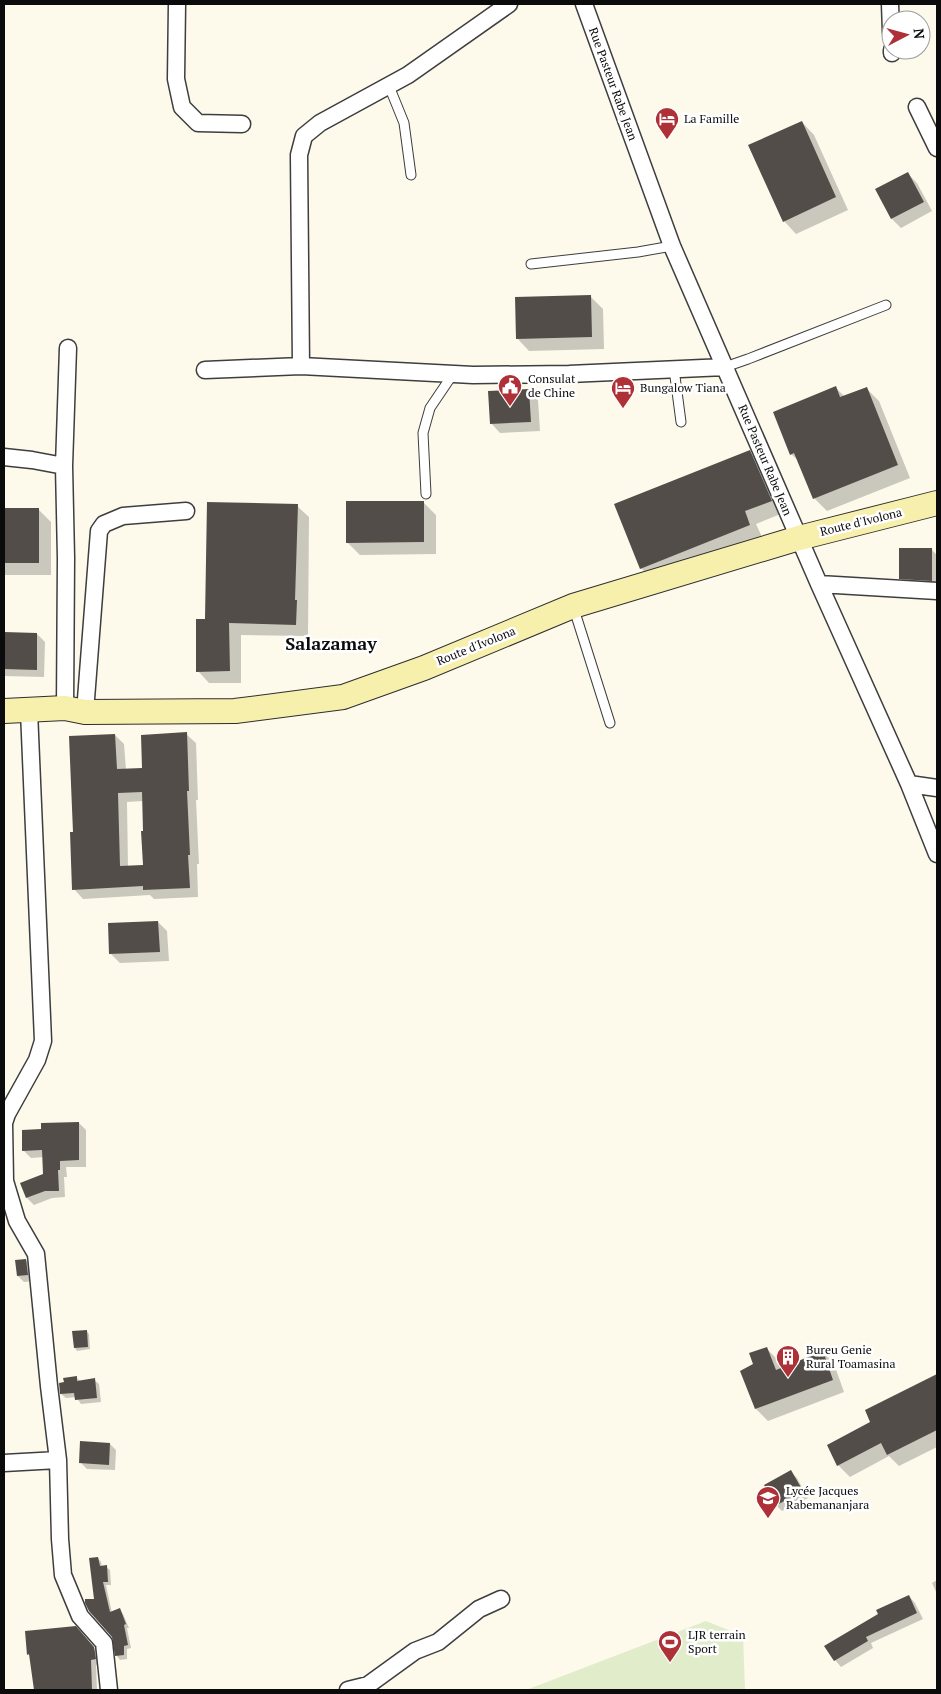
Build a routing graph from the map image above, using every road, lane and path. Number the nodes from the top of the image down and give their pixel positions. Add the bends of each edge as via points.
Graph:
1 (177, 4) edge
2 (509, 4) edge
3 (584, 4) edge
4 (389, 86) junction
5 (917, 107) dead end
6 (242, 124) dead end
7 (937, 148) edge
8 (411, 175) dead end
9 (672, 246) junction
10 (531, 264) dead end
11 (886, 305) dead end
12 (68, 348) dead end
13 (301, 366) junction
14 (725, 367) junction
15 (674, 369) junction
16 (205, 370) dead end
17 (453, 374) junction
18 (681, 422) dead end
19 (4, 457) edge
20 (64, 466) junction
21 (426, 494) dead end
22 (937, 503) edge
23 (186, 511) dead end
24 (799, 538) junction
25 (819, 584) junction
26 (937, 591) edge
27 (573, 606) junction
28 (75, 710) junction
29 (4, 711) edge
30 (29, 711) junction
31 (610, 723) dead end
32 (909, 784) junction
33 (937, 788) edge
34 (937, 854) edge
35 (58, 1460) junction
36 (4, 1463) edge
37 (501, 1599) dead end
38 (109, 1690) edge
39 (348, 1690) edge

1 - 6 street via 176,79 182,107 198,123
2 - 4 street
3 - 9 street, Rue Pasteur Rabe Jean
4 - 8 lane via 404,123
4 - 13 street via 320,123 304,136 299,155
5 - 7 street
9 - 10 lane
9 - 14 street, Rue Pasteur Rabe Jean
11 - 14 lane
12 - 20 street
13 - 16 street
13 - 17 street
14 - 15 street
14 - 24 street, Rue Pasteur Rabe Jean
15 - 17 street via 569,374
15 - 18 lane
17 - 21 lane via 430,408 423,433
19 - 20 street
20 - 28 street
22 - 24 main road, Route d'Ivolona
23 - 28 street via 123,516 104,524 99,531
24 - 25 street, Rue Pasteur Rabe Jean
24 - 27 main road, Route d'Ivolona
25 - 26 street
25 - 32 street, Rue Pasteur Rabe Jean
27 - 28 main road, Route d'Ivolona via 424,668 343,697 236,711
27 - 31 lane
28 - 30 main road, Route d'Ivolona
29 - 30 main road, Route d'Ivolona
30 - 35 street via 42,1042 37,1060 4,1123 5,1181 17,1221 36,1254
32 - 33 street
32 - 34 street, Rue Pasteur Rabe Jean
35 - 36 street
35 - 38 street via 63,1575 80,1616 104,1643
37 - 39 street via 479,1609 438,1642 415,1651 368,1685

